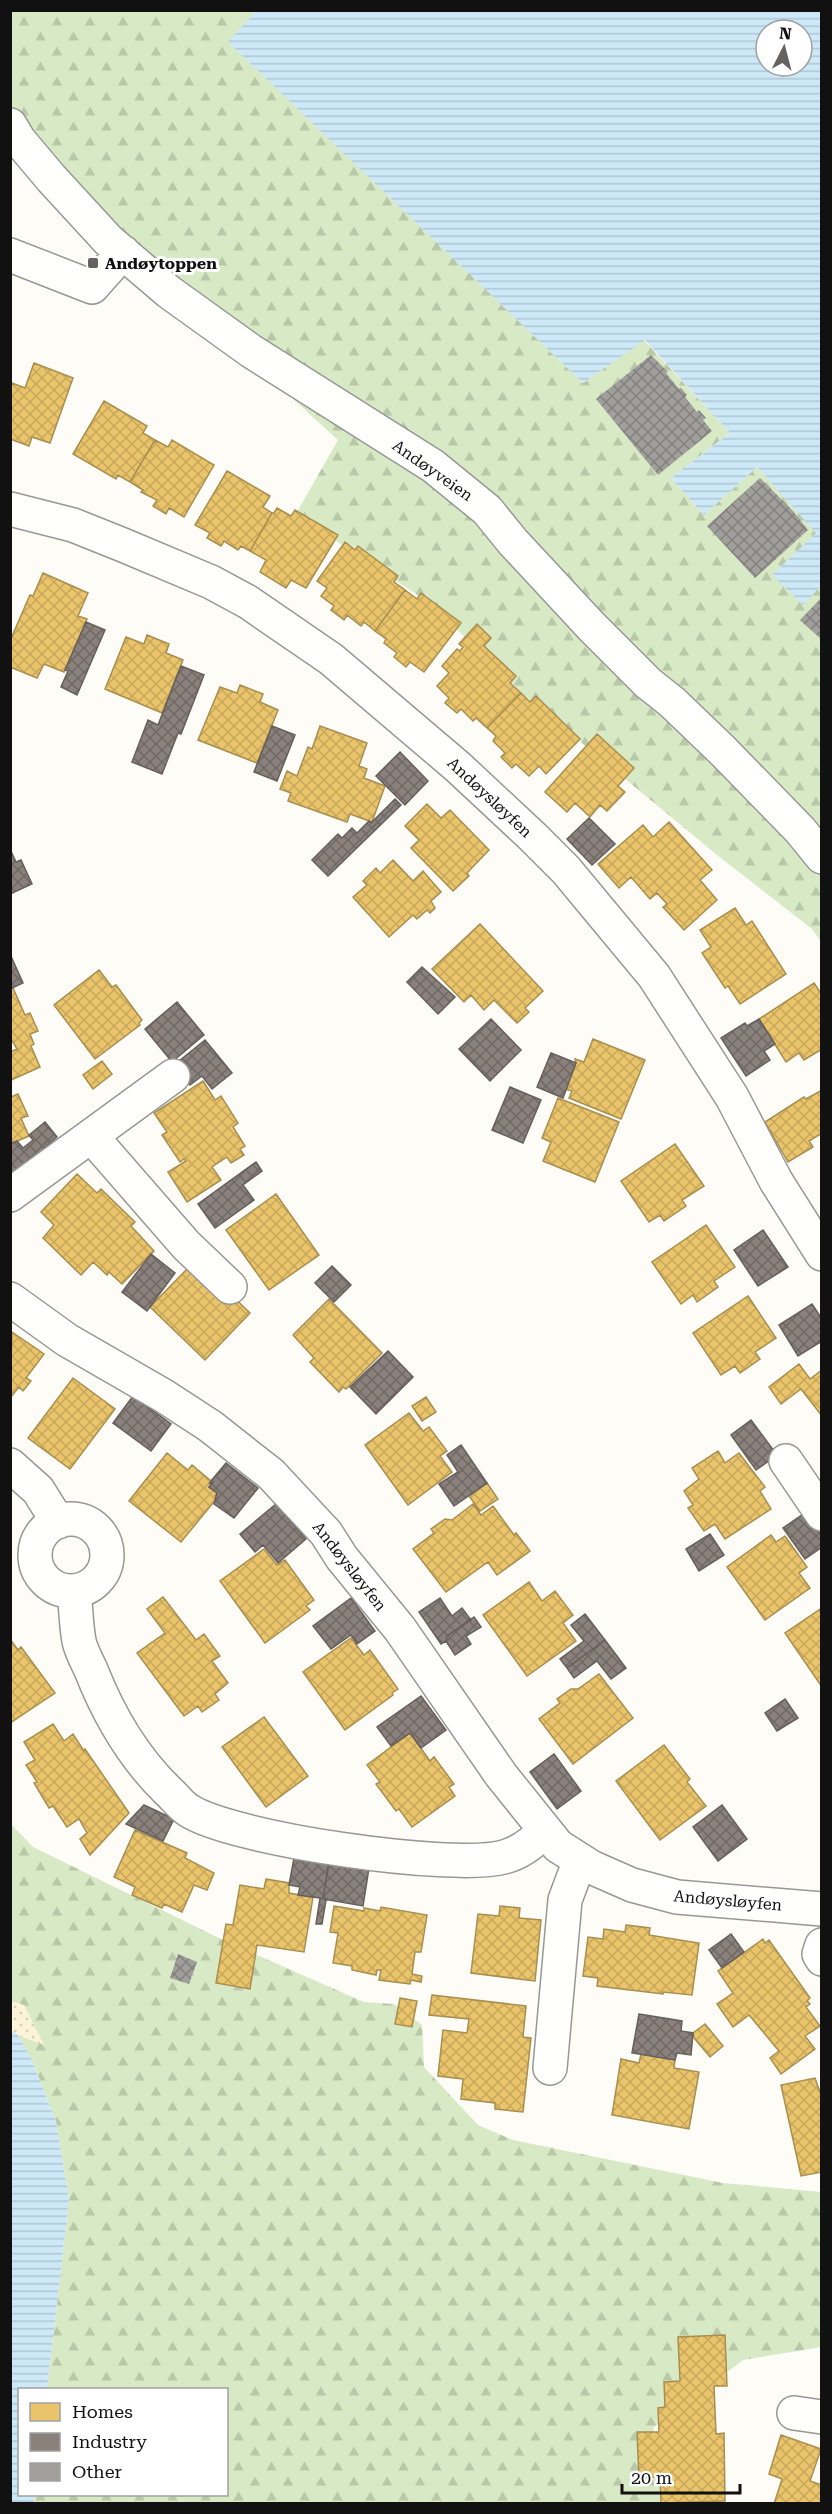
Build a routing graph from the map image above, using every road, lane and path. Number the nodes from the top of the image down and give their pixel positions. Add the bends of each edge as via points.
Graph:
1 (13, 138) edge
2 (123, 252) junction
3 (10, 255) edge
4 (10, 509) edge
5 (822, 857) edge
6 (173, 1076) dead end
7 (92, 1137) junction
8 (10, 1195) edge
9 (822, 1254) edge
10 (230, 1287) dead end
11 (10, 1299) edge
12 (786, 1461) dead end
13 (10, 1465) edge
14 (822, 1514) edge
15 (58, 1522) junction
16 (74, 1591) junction
17 (545, 1830) junction
18 (580, 1860) junction
19 (822, 1909) edge
20 (822, 1945) edge
21 (822, 1959) edge
22 (550, 2068) dead end

1 - 2 street, Andøyveien
2 - 3 street via 92,287
2 - 5 street, Andøyveien via 169,292 251,351 461,487 487,510 592,627 730,759
4 - 9 street, Andøysløyfen via 73,525 211,582 248,602 331,659 458,767 566,870 654,976 732,1097 776,1181
6 - 7 street
7 - 8 street
7 - 10 street via 179,1237
11 - 17 street, Andøysløyfen via 67,1340 210,1426 271,1474 326,1533 400,1629 501,1775
12 - 14 street
13 - 15 street via 38,1490
15 - 16 street via 40,1536 35,1560 46,1581 64,1591
15 - 16 street via 80,1520 99,1532 105,1542 106,1564 102,1574 94,1583
16 - 17 street via 79,1643 103,1701 125,1740 152,1775 188,1810 223,1826 261,1836 426,1859 503,1857 535,1842
17 - 18 street, Andøysløyfen via 558,1846
18 - 19 street, Andøysløyfen via 632,1885 677,1897
18 - 22 street via 565,1900
20 - 21 street

